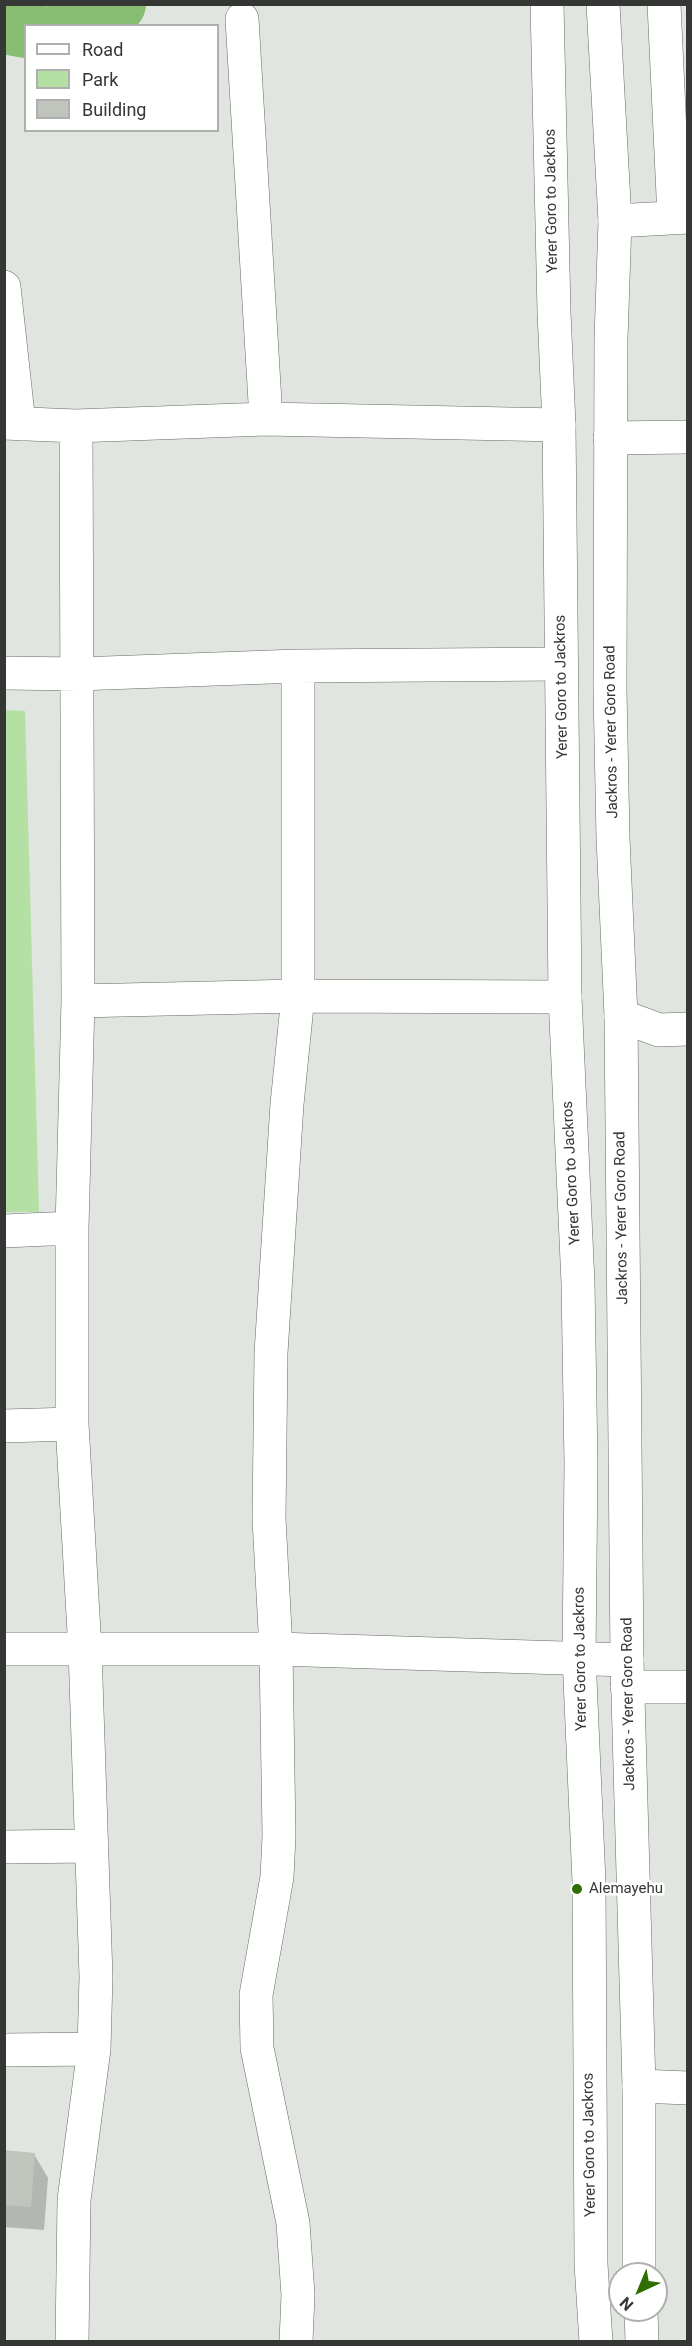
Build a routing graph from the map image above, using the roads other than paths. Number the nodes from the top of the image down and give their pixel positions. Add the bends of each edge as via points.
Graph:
1 (548, 4) edge
2 (603, 4) edge
3 (664, 4) edge
4 (242, 19) dead end
5 (681, 217) edge
6 (615, 221) junction
7 (4, 287) edge
8 (266, 419) junction
9 (12, 423) edge
10 (559, 425) junction
11 (76, 426) junction
12 (687, 437) edge
13 (610, 438) junction
14 (561, 664) junction
15 (298, 666) junction
16 (4, 673) edge
17 (78, 674) junction
18 (298, 996) junction
19 (565, 997) junction
20 (78, 1001) junction
21 (621, 1016) junction
22 (687, 1029) edge
23 (72, 1228) junction
24 (4, 1231) edge
25 (72, 1424) junction
26 (4, 1426) edge
27 (4, 1649) edge
28 (276, 1649) junction
29 (85, 1650) junction
30 (579, 1657) junction
31 (627, 1674) junction
32 (687, 1687) edge
33 (92, 1846) junction
34 (4, 1847) edge
35 (94, 2049) junction
36 (4, 2050) edge
37 (639, 2086) junction
38 (687, 2088) edge
39 (639, 2262) edge
40 (641, 2322) edge
41 (72, 2342) edge
42 (296, 2342) edge
43 (596, 2342) edge
44 (642, 2342) edge

1 - 10 street, Yerer Goro to Jackros
2 - 6 street, Jackros - Yerer Goro Road
3 - 5 street
4 - 8 street
5 - 6 street
6 - 13 street, Jackros - Yerer Goro Road
7 - 9 street
8 - 10 street
8 - 11 street
9 - 11 street
10 - 14 street, Yerer Goro to Jackros
11 - 17 street
12 - 13 street
13 - 21 street, Jackros - Yerer Goro Road via 610,689
14 - 15 street
14 - 19 street, Yerer Goro to Jackros
15 - 17 street
15 - 18 street
16 - 17 street
17 - 20 street
18 - 19 street
18 - 20 street
18 - 28 street via 284,1138 272,1353 269,1519
19 - 30 street, Yerer Goro to Jackros via 578,1283
20 - 23 street
21 - 22 street via 659,1030
21 - 31 street, Jackros - Yerer Goro Road
23 - 24 street
23 - 25 street
25 - 26 street
25 - 29 street
27 - 29 street
28 - 29 street
28 - 30 street
28 - 42 street via 279,1836 277,1877 256,1995 257,2048 293,2223 298,2295
29 - 33 street
30 - 31 street
30 - 43 street, Yerer Goro to Jackros via 589,1882 591,2264
31 - 32 street
31 - 37 street, Jackros - Yerer Goro Road
33 - 34 street
33 - 35 street
35 - 36 street
35 - 41 street via 74,2200
37 - 38 street
37 - 39 street, Jackros - Yerer Goro Road
40 - 44 street

